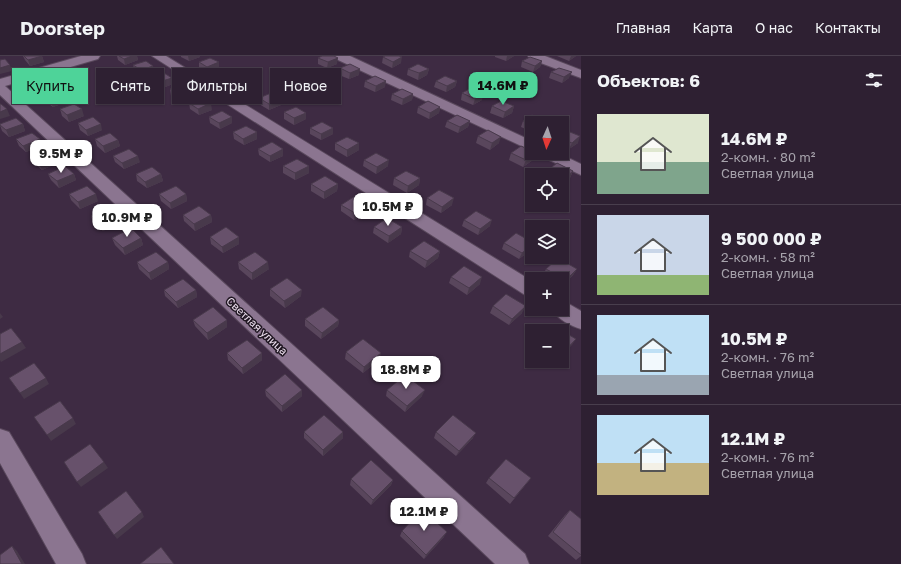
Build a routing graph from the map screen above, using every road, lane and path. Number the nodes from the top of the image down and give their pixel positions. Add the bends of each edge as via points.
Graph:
1 (94, 56) edge
2 (158, 56) edge
3 (340, 56) edge
4 (534, 56) edge
5 (581, 74) edge
6 (0, 83) edge
7 (0, 88) edge
8 (525, 144) edge
9 (560, 160) edge
10 (581, 170) edge
11 (525, 286) edge
12 (569, 313) edge
13 (581, 321) edge
14 (0, 440) edge
15 (72, 564) edge
16 (515, 564) edge

1 - 6 street
2 - 11 street
3 - 8 street
4 - 5 street
7 - 16 street, Светлая улица
9 - 10 street
12 - 13 street
14 - 15 street

